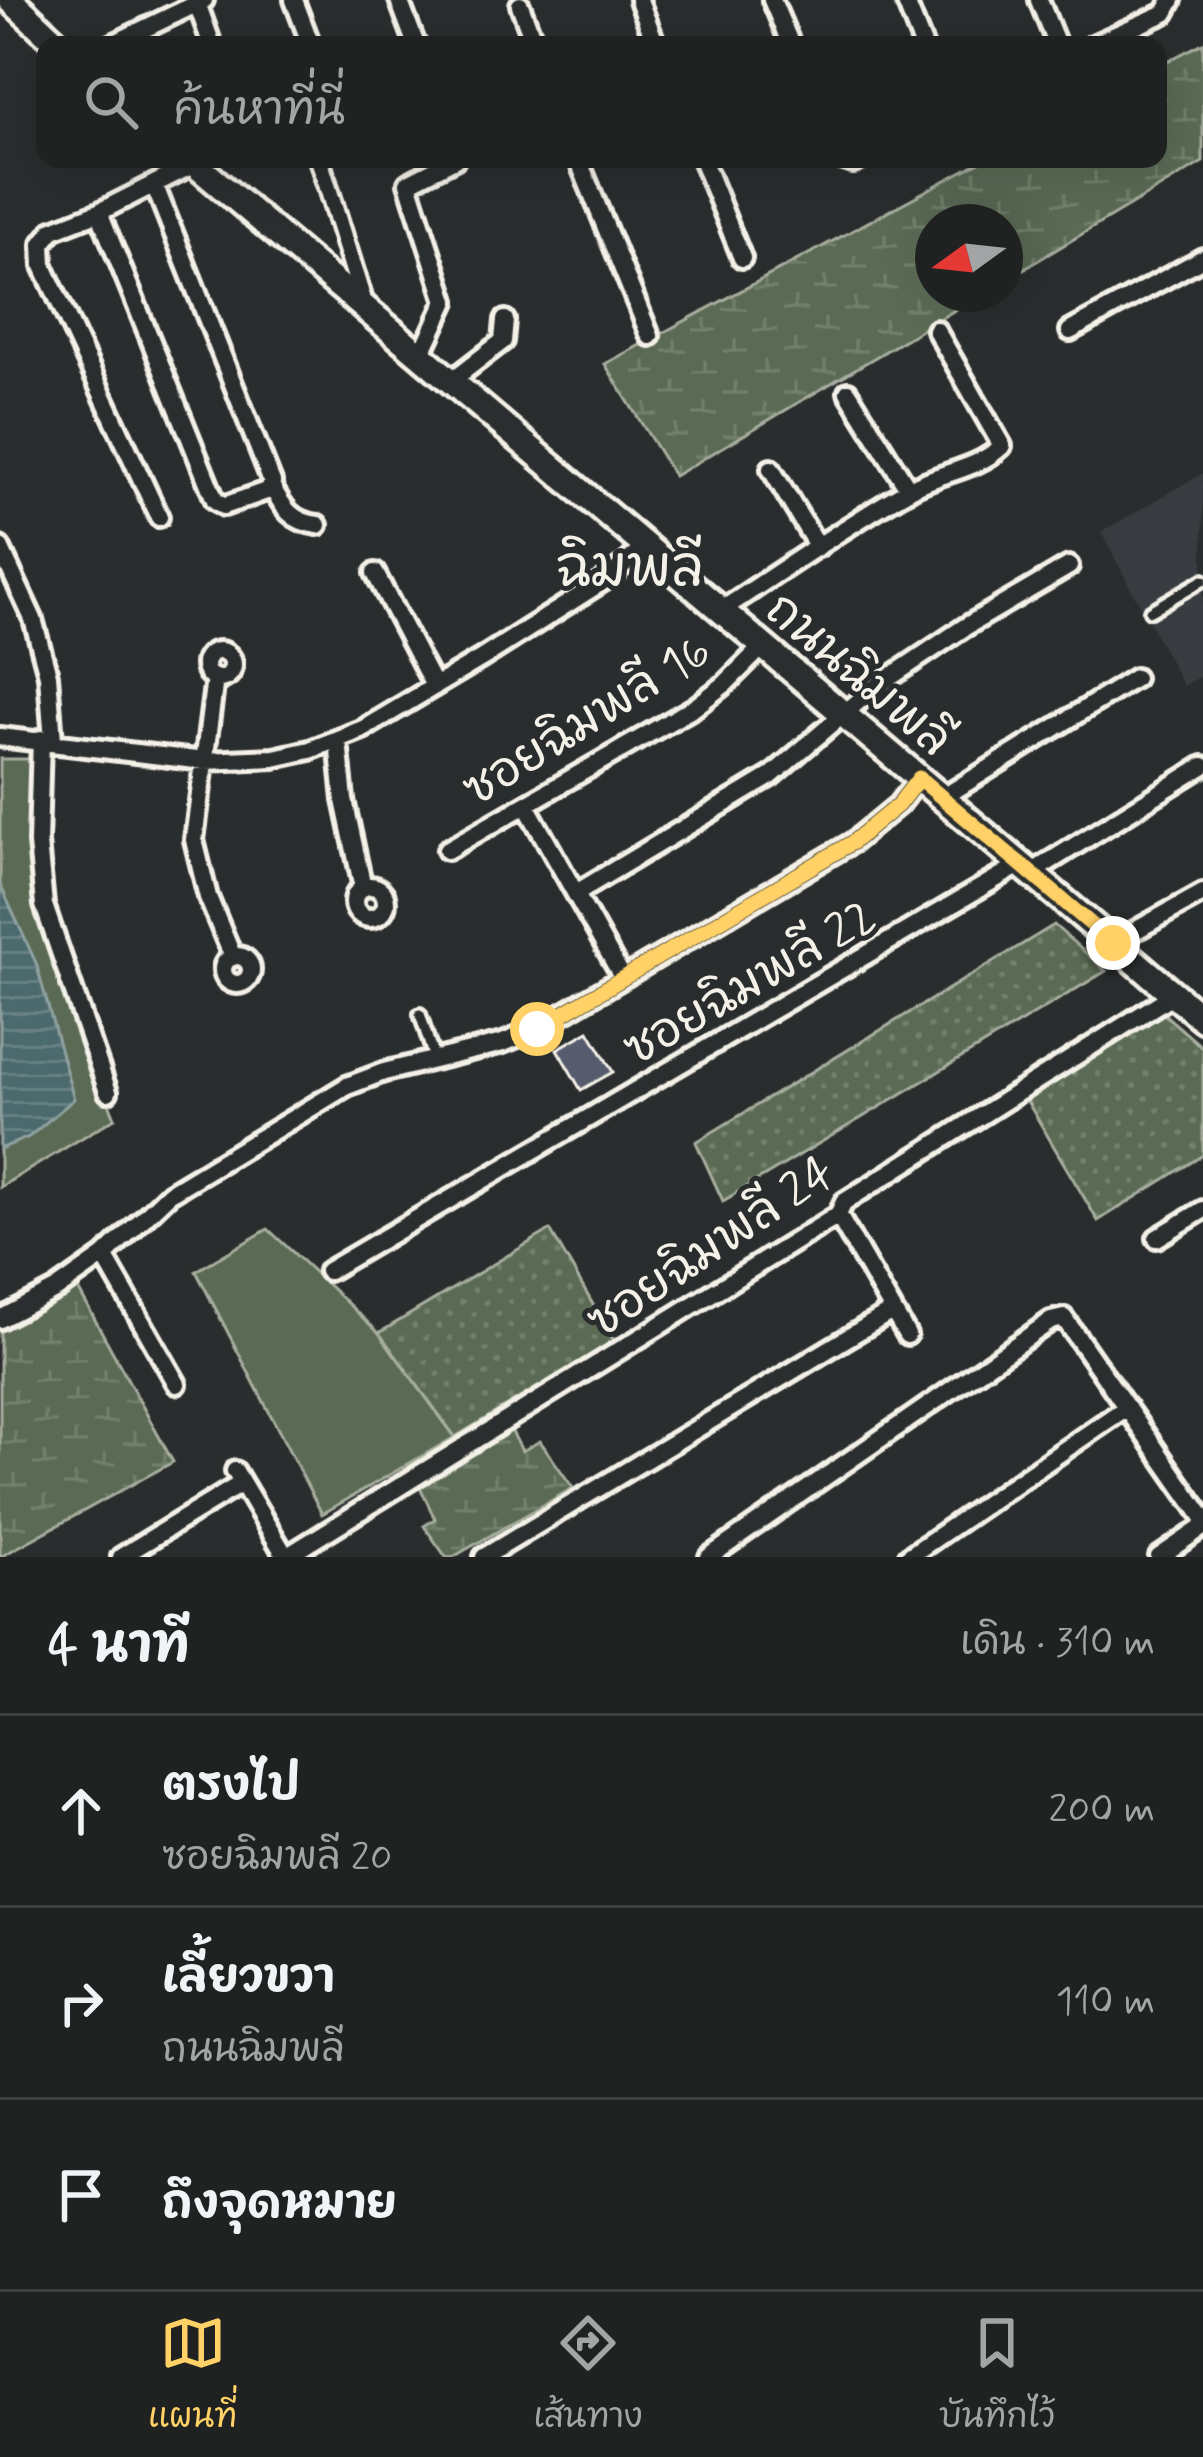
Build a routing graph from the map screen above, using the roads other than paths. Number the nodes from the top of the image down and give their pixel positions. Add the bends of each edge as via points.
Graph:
1 (294, 0) edge
2 (399, 0) edge
3 (639, 0) edge
4 (772, 0) edge
5 (905, 0) edge
6 (1039, 0) edge
7 (1172, 0) edge
8 (200, 1) edge
9 (9, 5) edge
10 (520, 5) dead end
11 (48, 36) edge
12 (129, 36) edge
13 (210, 36) edge
14 (307, 36) edge
15 (413, 36) edge
16 (532, 36) edge
17 (653, 36) edge
18 (787, 36) edge
19 (919, 36) edge
20 (1054, 36) edge
21 (1113, 36) edge
22 (180, 168) edge
23 (199, 168) edge
24 (322, 168) edge
25 (438, 168) edge
26 (582, 168) edge
27 (706, 168) edge
28 (154, 184) junction
29 (99, 212) junction
30 (742, 258) dead end
31 (1203, 258) edge
32 (365, 308) junction
33 (505, 320) dead end
34 (936, 330) dead end
35 (1070, 332) dead end
36 (650, 336) dead end
37 (421, 355) junction
38 (451, 381) junction
39 (848, 392) dead end
40 (770, 469) dead end
41 (272, 487) junction
42 (909, 490) junction
43 (160, 517) dead end
44 (318, 525) dead end
45 (647, 546) junction
46 (0, 547) edge
47 (818, 547) junction
48 (1070, 566) dead end
49 (375, 573) dead end
50 (1203, 580) edge
51 (1150, 610) dead end
52 (720, 611) junction
53 (763, 646) junction
54 (215, 678) dead end
55 (1135, 678) dead end
56 (434, 686) junction
57 (842, 713) junction
58 (0, 737) edge
59 (47, 740) junction
60 (338, 741) junction
61 (203, 761) junction
62 (1203, 766) edge
63 (919, 778) junction
64 (943, 798) junction
65 (527, 807) junction
66 (447, 850) dead end
67 (1026, 869) junction
68 (363, 888) dead end
69 (576, 893) junction
70 (1203, 893) edge
71 (1113, 943) junction
72 (233, 957) dead end
73 (622, 978) junction
74 (1186, 995) edge
75 (420, 1014) dead end
76 (1203, 1019) edge
77 (434, 1058) junction
78 (108, 1093) dead end
79 (1203, 1210) edge
80 (838, 1215) junction
81 (1157, 1238) dead end
82 (104, 1256) junction
83 (328, 1271) dead end
84 (892, 1311) junction
85 (0, 1319) edge
86 (908, 1335) dead end
87 (177, 1384) dead end
88 (1127, 1407) junction
89 (1203, 1517) edge
90 (1203, 1527) edge
91 (121, 1557) edge
92 (286, 1557) edge
93 (484, 1557) edge
94 (709, 1557) edge
95 (908, 1557) edge
96 (1159, 1557) edge

1 - 14 street
2 - 15 street
3 - 17 street
4 - 18 street
5 - 19 street
6 - 20 street
7 - 21 street via 1165,13
8 - 12 street
8 - 13 street
9 - 11 street
10 - 16 street
22 - 28 street
23 - 32 street, ถนนฉิมพลี
24 - 32 street
25 - 37 street via 409,183 446,301
26 - 36 street
27 - 30 street
28 - 29 street
28 - 41 street
29 - 41 street via 214,500 224,506
29 - 43 street via 53,230 42,244 43,266
31 - 35 street
32 - 37 street, ถนนฉิมพลี
33 - 38 street via 503,341
34 - 42 street via 1002,446
37 - 38 street, ถนนฉิมพลี
38 - 45 street, ถนนฉิมพลี
39 - 42 street
40 - 47 street
41 - 44 street via 299,523
42 - 47 street
45 - 52 street, ถนนฉิมพลี
45 - 56 street
46 - 59 street via 48,674
47 - 52 street
48 - 57 street
49 - 56 street
50 - 51 lane
52 - 53 street, ถนนฉิมพลี
53 - 57 street, ถนนฉิมพลี
53 - 65 street, ซอยฉิมพลี 16 via 712,695
54 - 61 street
55 - 64 street
56 - 60 street
57 - 63 street, ถนนฉิมพลี
57 - 69 street via 771,776
58 - 59 street
59 - 61 street
59 - 78 street via 38,843 44,905
60 - 61 street via 274,758
60 - 68 street
61 - 72 street via 194,840
62 - 67 street, ซอยฉิมพลี 22
63 - 64 street, ถนนฉิมพลี
63 - 73 street via 853,842
64 - 67 street, ถนนฉิมพลี
65 - 66 street, ซอยฉิมพลี 16
65 - 69 street
67 - 71 street, ถนนฉิมพลี
67 - 83 street, ซอยฉิมพลี 22
69 - 73 street
70 - 71 street
71 - 74 street, ถนนฉิมพลี
73 - 77 street via 537,1029
74 - 76 street, ถนนฉิมพลี
74 - 80 street, ซอยฉิมพลี 24 via 844,1202
75 - 77 lane
77 - 82 street via 347,1086 211,1167 170,1193
79 - 81 street
80 - 84 street
80 - 92 street, ซอยฉิมพลี 24
82 - 85 street
82 - 87 street
84 - 86 street
84 - 93 street
88 - 89 street
88 - 94 street via 1073,1327 1064,1318 1051,1321
88 - 95 street
90 - 96 street
91 - 92 street via 239,1477

